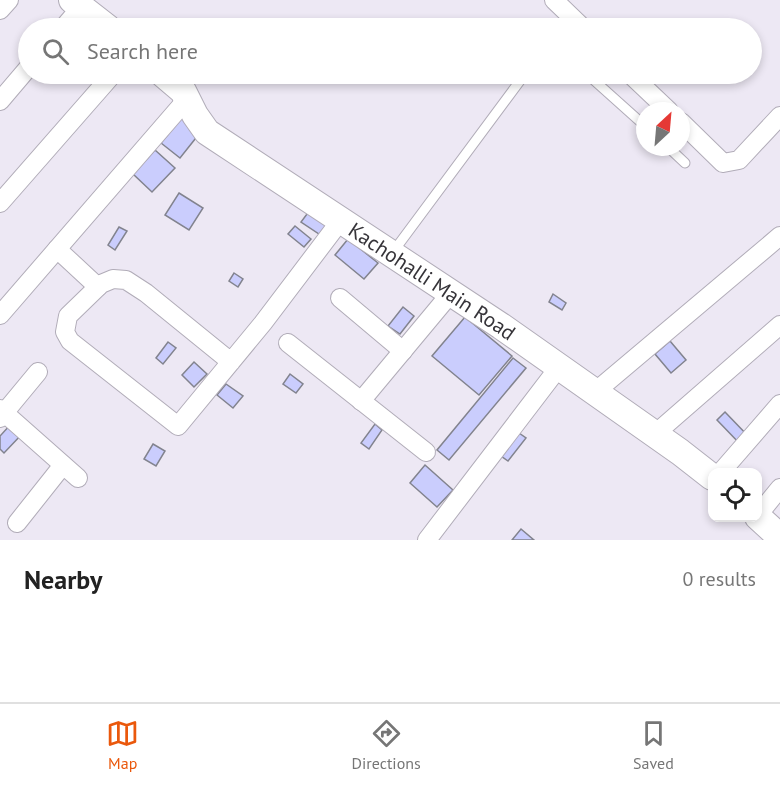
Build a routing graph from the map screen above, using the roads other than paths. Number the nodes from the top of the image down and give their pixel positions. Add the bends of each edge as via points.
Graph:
1 (9, 0) edge
2 (554, 0) edge
3 (77, 4) edge
4 (0, 10) edge
5 (69, 18) edge
6 (95, 18) edge
7 (573, 18) edge
8 (18, 79) edge
9 (104, 84) edge
10 (175, 84) edge
11 (518, 84) edge
12 (598, 84) edge
13 (641, 84) edge
14 (187, 99) junction
15 (0, 100) edge
16 (660, 102) edge
17 (780, 116) edge
18 (636, 118) edge
19 (690, 131) edge
20 (678, 156) edge
21 (685, 163) dead end
22 (0, 203) edge
23 (341, 220) junction
24 (779, 238) edge
25 (57, 249) junction
26 (392, 254) junction
27 (98, 287) junction
28 (451, 293) junction
29 (340, 298) dead end
30 (0, 315) edge
31 (780, 325) edge
32 (288, 343) dead end
33 (403, 351) junction
34 (231, 362) junction
35 (559, 367) junction
36 (38, 372) dead end
37 (595, 392) junction
38 (362, 400) junction
39 (780, 404) edge
40 (2, 413) edge
41 (655, 434) junction
42 (426, 452) dead end
43 (63, 465) junction
44 (724, 468) edge
45 (708, 474) edge
46 (78, 478) dead end
47 (780, 488) edge
48 (762, 511) edge
49 (762, 520) edge
50 (17, 523) dead end
51 (780, 537) edge
52 (427, 540) edge

1 - 4 street
2 - 7 street
3 - 5 street
3 - 6 street
8 - 15 street
9 - 22 street
10 - 14 street, Kachohalli Main Road
11 - 26 lane
12 - 18 lane
13 - 16 street
14 - 23 street, Kachohalli Main Road via 207,132
14 - 25 street
17 - 19 street via 739,160 723,163
20 - 21 lane
23 - 26 street, Kachohalli Main Road
23 - 34 street
24 - 37 street
25 - 27 street
25 - 30 street
26 - 28 street, Kachohalli Main Road
27 - 34 street via 113,279 126,280
27 - 34 street via 68,316 64,332 69,341 178,426
28 - 33 street
28 - 35 street, Kachohalli Main Road
29 - 33 street
31 - 41 street
32 - 38 street
33 - 38 street
35 - 37 street, Kachohalli Main Road
35 - 52 street
36 - 40 street
37 - 41 street, Kachohalli Main Road
38 - 42 street
39 - 44 street
40 - 43 street
41 - 45 street, Kachohalli Main Road
43 - 46 street
43 - 50 street
47 - 48 street
49 - 51 street

